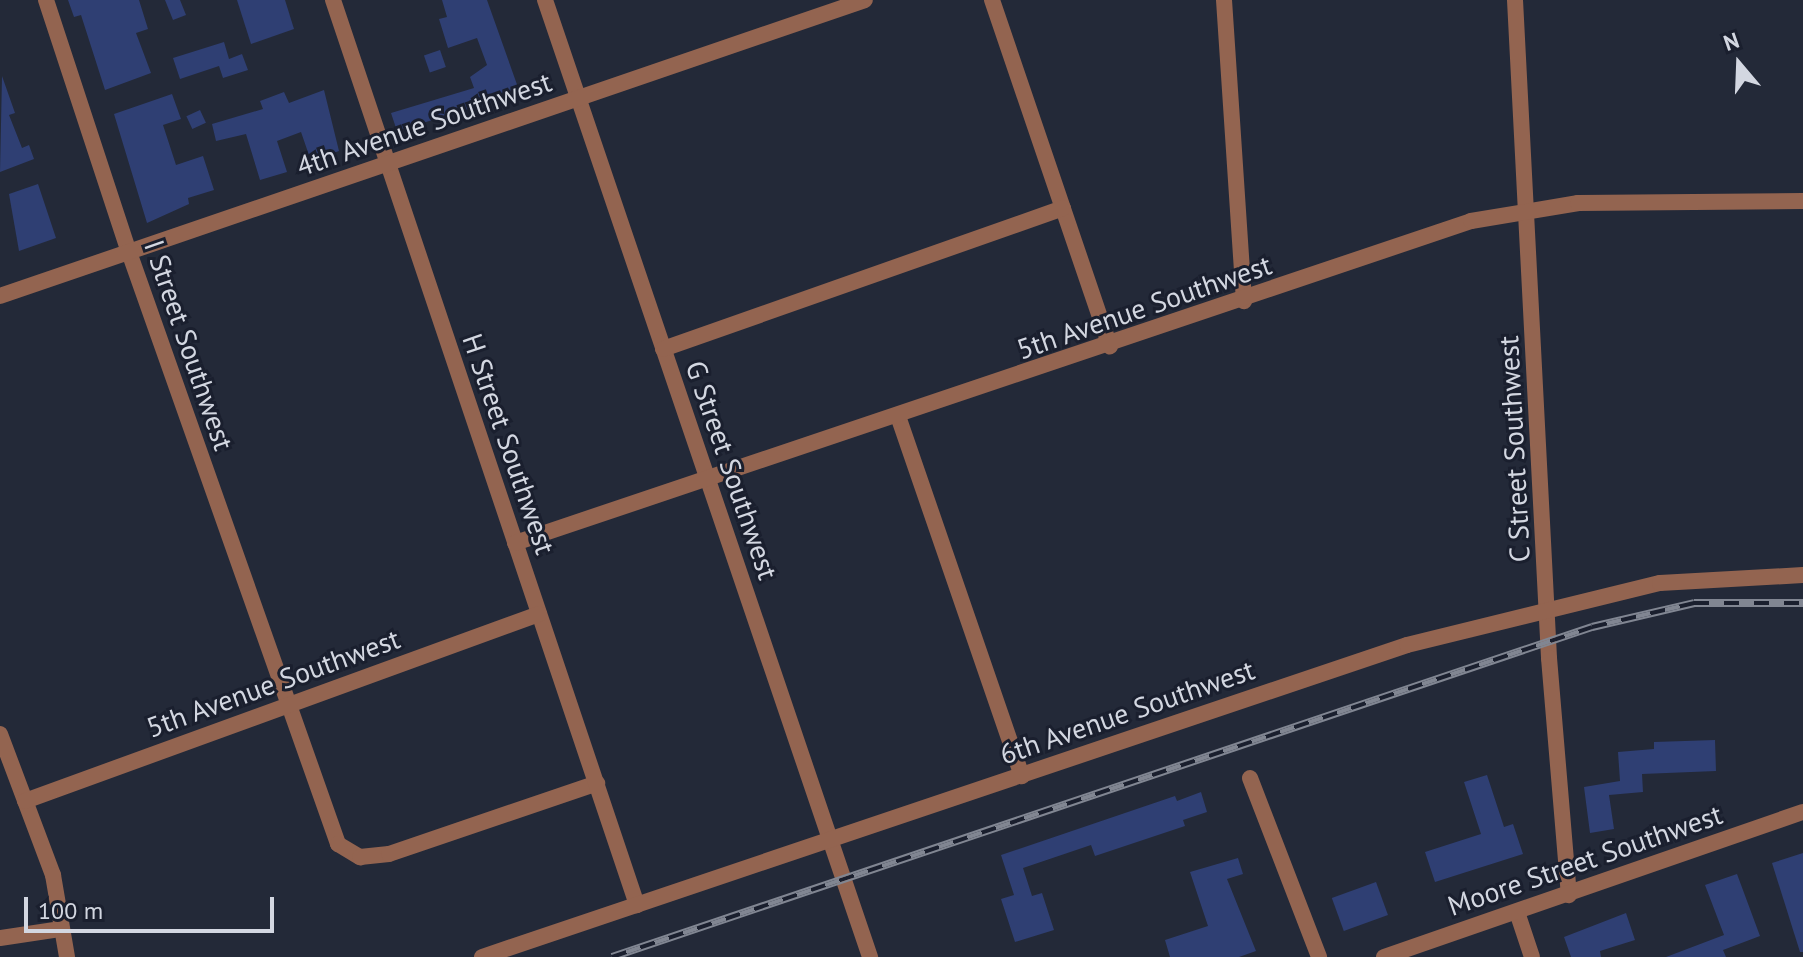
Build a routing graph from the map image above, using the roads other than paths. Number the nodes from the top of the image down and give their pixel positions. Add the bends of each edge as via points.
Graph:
1 (46, 0) edge
2 (333, 0) edge
3 (545, 0) edge
4 (865, 0) edge
5 (992, 0) edge
6 (1224, 0) edge
7 (1515, 0) edge
8 (577, 99) junction
9 (385, 164) junction
10 (1803, 201) edge
11 (1063, 208) junction
12 (1528, 209) junction
13 (129, 252) junction
14 (0, 296) edge
15 (1244, 301) junction
16 (1110, 346) junction
17 (663, 349) junction
18 (898, 416) junction
19 (708, 479) junction
20 (515, 543) junction
21 (1803, 575) edge
22 (1547, 609) junction
23 (539, 614) junction
24 (288, 705) junction
25 (0, 734) edge
26 (4, 758) edge
27 (1022, 776) junction
28 (1250, 778) dead end
29 (597, 783) junction
30 (25, 801) junction
31 (1803, 812) edge
32 (832, 842) junction
33 (1569, 895) junction
34 (637, 905) junction
35 (1517, 912) junction
36 (61, 929) junction
37 (0, 938) edge
38 (67, 957) edge
39 (482, 957) edge
40 (870, 957) edge
41 (1319, 957) edge
42 (1384, 957) edge
43 (1532, 957) edge

1 - 13 street, I Street Southwest
2 - 9 street, H Street Southwest
3 - 8 street, G Street Southwest
4 - 8 street, 4th Avenue Southwest
5 - 11 street
6 - 15 street
7 - 12 street, C Street Southwest
8 - 9 street, 4th Avenue Southwest
8 - 17 street, G Street Southwest
9 - 13 street, 4th Avenue Southwest
9 - 20 street, H Street Southwest
10 - 12 street, 5th Avenue Southwest
11 - 16 street
11 - 17 street
12 - 15 street, 5th Avenue Southwest via 1471,221
12 - 22 street, C Street Southwest
13 - 14 street, 4th Avenue Southwest
13 - 24 street, I Street Southwest
15 - 16 street, 5th Avenue Southwest
16 - 18 street, 5th Avenue Southwest
17 - 19 street, G Street Southwest
18 - 19 street, 5th Avenue Southwest
18 - 27 street
19 - 20 street, 5th Avenue Southwest
19 - 32 street, G Street Southwest
20 - 23 street, H Street Southwest
21 - 22 street, 6th Avenue Southwest via 1660,583
22 - 27 street, 6th Avenue Southwest via 1407,645
22 - 33 street, C Street Southwest
23 - 24 street, 5th Avenue Southwest
23 - 29 street, H Street Southwest
24 - 29 street, I Street Southwest via 338,844 360,857 389,854
24 - 30 street, 5th Avenue Southwest
25 - 26 street
26 - 30 street
27 - 32 street, 6th Avenue Southwest
28 - 41 street
29 - 34 street, H Street Southwest
30 - 36 street via 53,875
31 - 33 street, Moore Street Southwest
32 - 34 street, 6th Avenue Southwest
32 - 40 street, G Street Southwest
33 - 35 street, Moore Street Southwest
34 - 39 street, 6th Avenue Southwest
35 - 42 street, Moore Street Southwest
35 - 43 street
36 - 37 street
36 - 38 street

